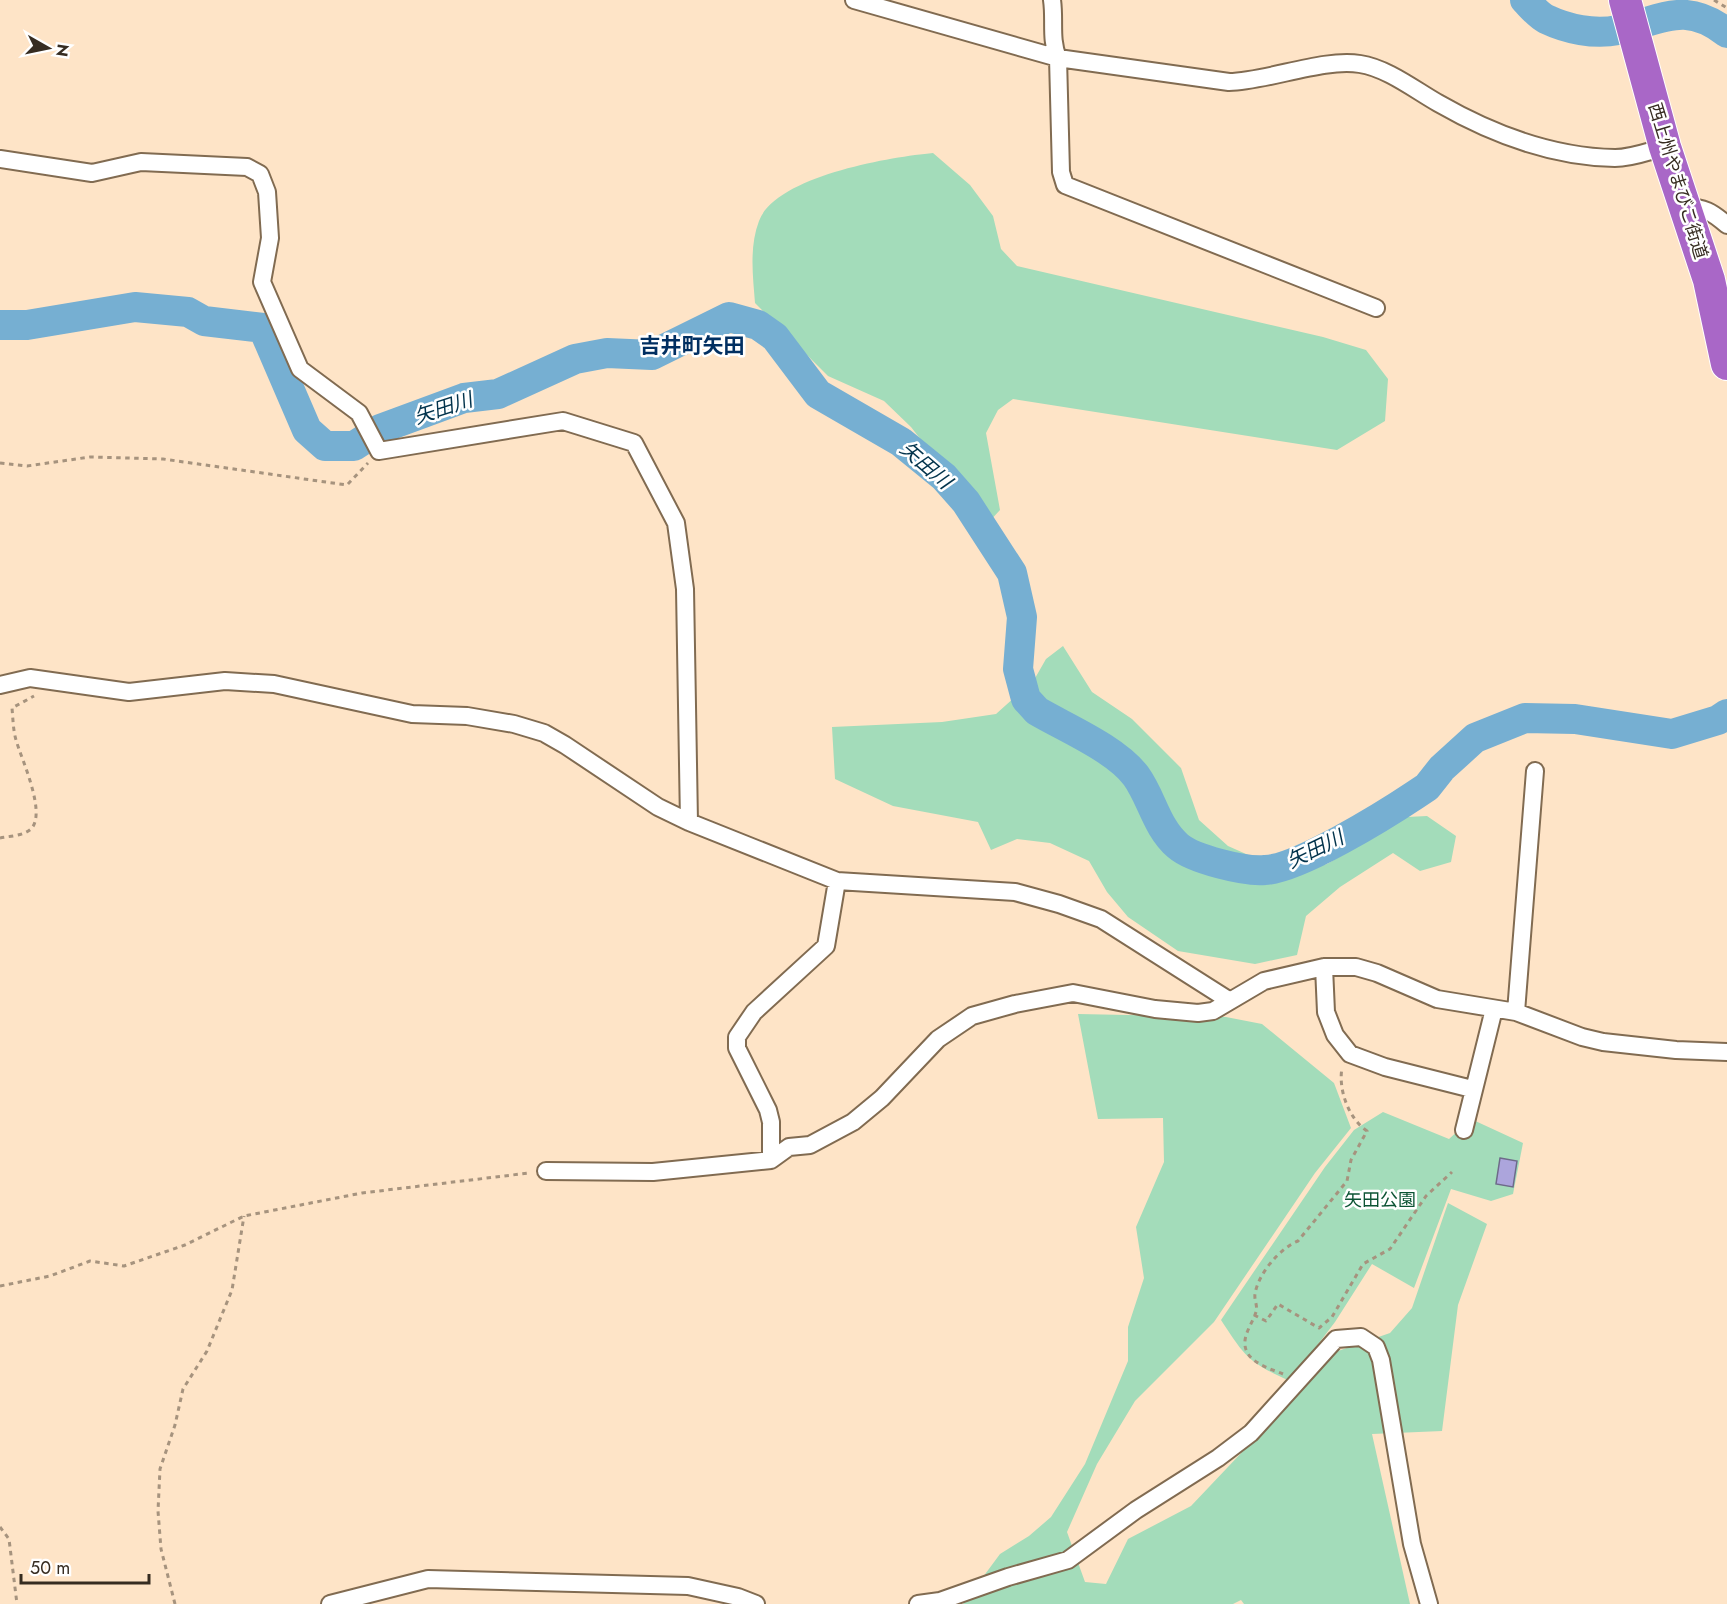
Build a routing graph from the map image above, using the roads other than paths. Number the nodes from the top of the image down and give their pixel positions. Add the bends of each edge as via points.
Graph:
1 (854, 0) edge
2 (1052, 0) edge
3 (1630, 17) edge
4 (1058, 58) junction
5 (1665, 147) junction
6 (0, 159) edge
7 (1684, 207) junction
8 (1727, 225) edge
9 (1376, 308) dead end
10 (1727, 364) edge
11 (0, 685) edge
12 (1535, 771) dead end
13 (689, 822) junction
14 (837, 881) junction
15 (1324, 967) junction
16 (1230, 1001) junction
17 (1494, 1009) junction
18 (1516, 1012) junction
19 (1727, 1052) edge
20 (1472, 1089) junction
21 (1464, 1130) dead end
22 (771, 1160) junction
23 (546, 1172) road end
24 (330, 1604) edge
25 (756, 1604) edge
26 (918, 1604) edge
27 (1430, 1604) edge

1 - 4 street
2 - 4 street via 1053,45
3 - 5 highway, 西上州やまびこ街道
4 - 5 street via 1229,82 1360,64 1388,75 1478,125 1518,141 1617,158
4 - 9 street via 1061,172 1065,184
5 - 7 highway, 西上州やまびこ街道
6 - 13 street via 92,172 141,162 247,167 260,174 267,192 270,238 262,282 300,369 359,413 379,450 563,421 634,443 676,523 685,589
7 - 8 street via 1713,212
7 - 10 highway, 西上州やまびこ街道 via 1709,280
11 - 13 street via 30,678 129,692 225,681 274,684 412,714 467,716 514,724 544,733 658,807
12 - 18 street
13 - 14 street
14 - 16 street via 1015,892 1059,904 1101,919
14 - 22 street via 826,946 754,1012 737,1037 737,1048 768,1110
15 - 16 street via 1264,981
15 - 17 street via 1356,967 1437,999
15 - 20 street via 1326,1012 1335,1035 1350,1054
16 - 22 street via 1213,1011 1191,1013 1073,993 972,1016 938,1039 882,1098 853,1122 810,1145 789,1147
17 - 18 street
17 - 20 street
18 - 19 street via 1603,1042
20 - 21 street
22 - 23 street via 653,1172
24 - 25 street via 428,1579 688,1586
26 - 27 street via 940,1601 1068,1560 1251,1433 1336,1339 1361,1337 1376,1347 1385,1379 1412,1544

